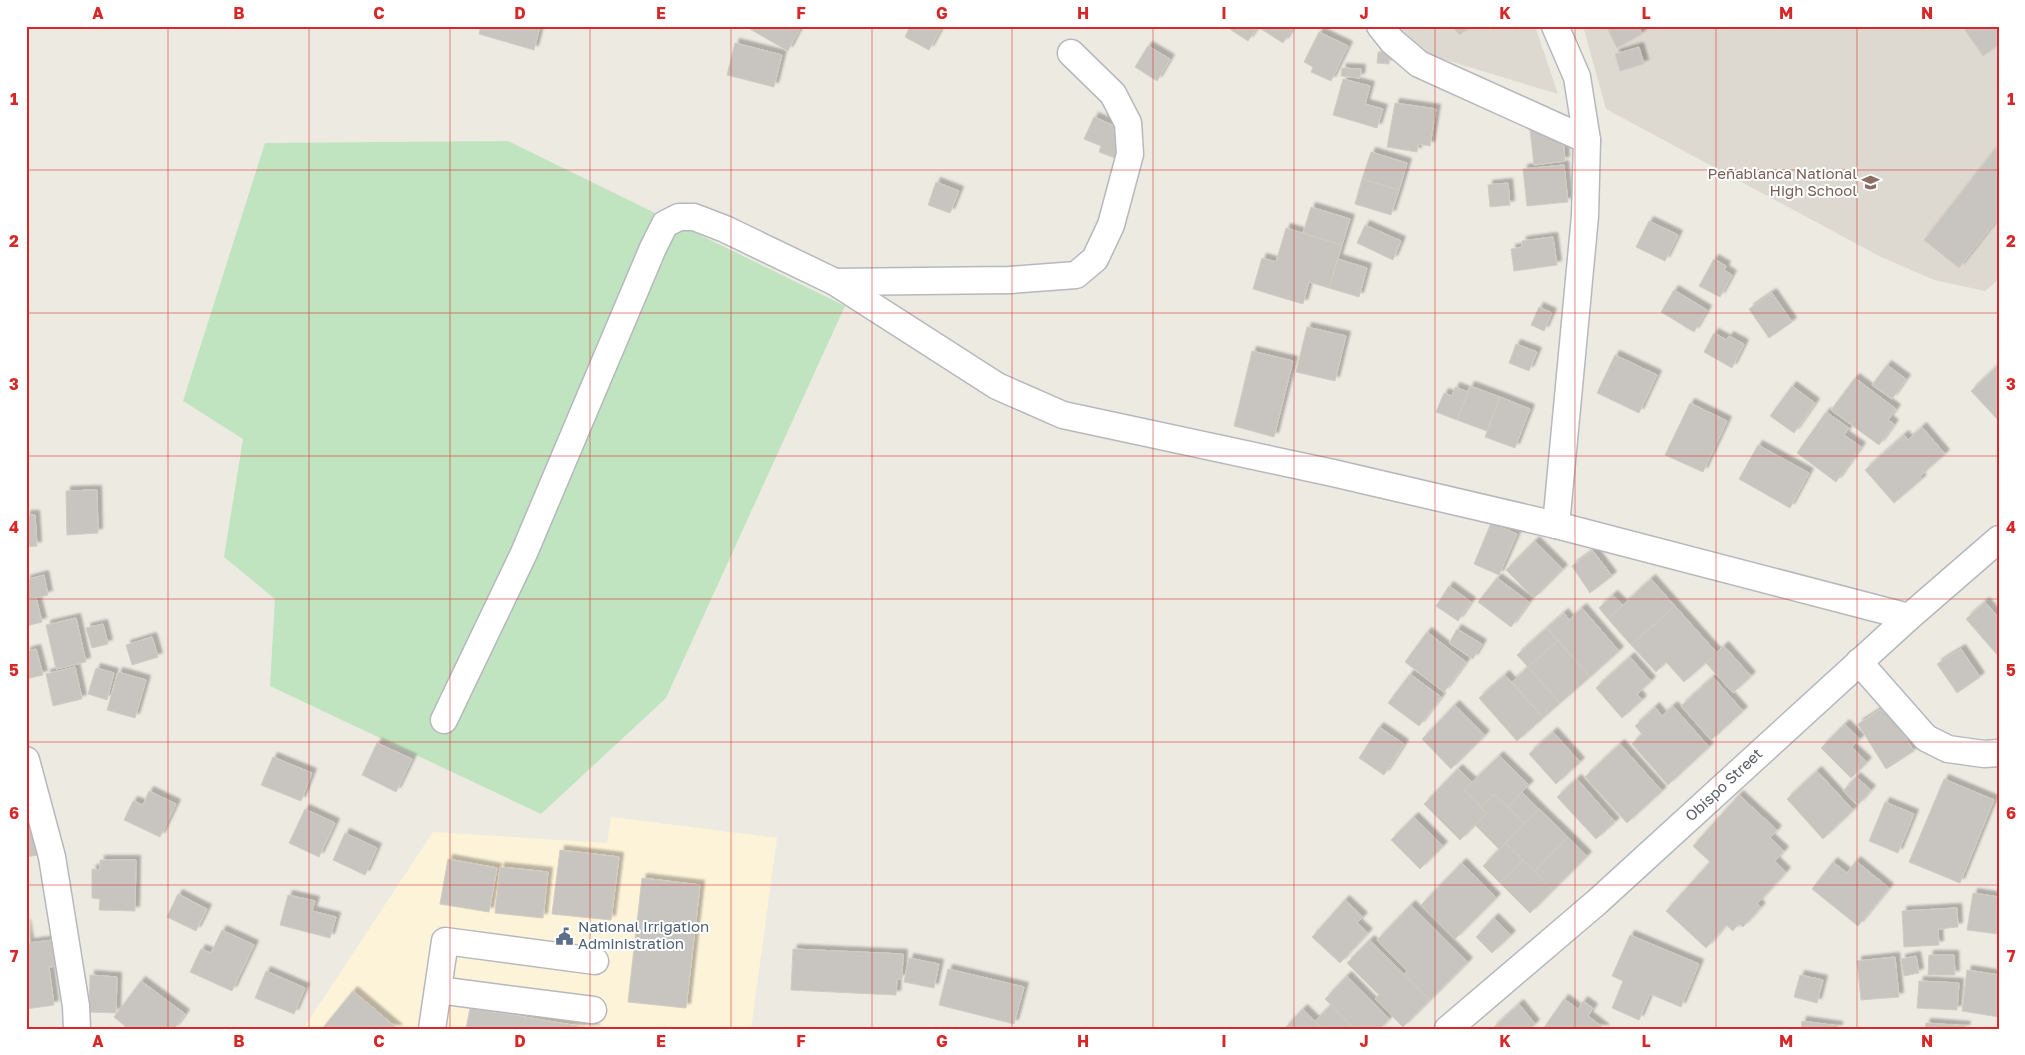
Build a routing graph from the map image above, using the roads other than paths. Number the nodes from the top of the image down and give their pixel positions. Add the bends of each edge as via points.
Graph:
1 (1380, 26) edge
2 (1554, 26) edge
3 (1071, 53) dead end
4 (1586, 140) junction
5 (835, 282) junction
6 (1556, 525) junction
7 (1999, 539) edge
8 (1909, 617) junction
9 (1859, 662) junction
10 (444, 720) dead end
11 (1999, 753) edge
12 (26, 760) edge
13 (595, 961) dead end
14 (438, 990) junction
15 (593, 1010) dead end
16 (77, 1029) edge
17 (432, 1029) edge
18 (1448, 1029) edge

1 - 4 street via 1419,64
2 - 4 street via 1577,77
3 - 5 street via 1113,94 1128,123 1130,154 1111,225 1095,260 1076,275 1010,280
4 - 6 street via 1585,216
5 - 6 street via 997,386 1063,415
5 - 10 street via 694,217 679,217 665,224 524,553
6 - 8 street
7 - 8 street, Obispo Street
8 - 9 street, Obispo Street
9 - 11 street via 1926,738 1948,749
9 - 18 street, Obispo Street via 1597,902
12 - 16 street via 52,857
13 - 14 street via 446,941
14 - 15 street
14 - 17 street

